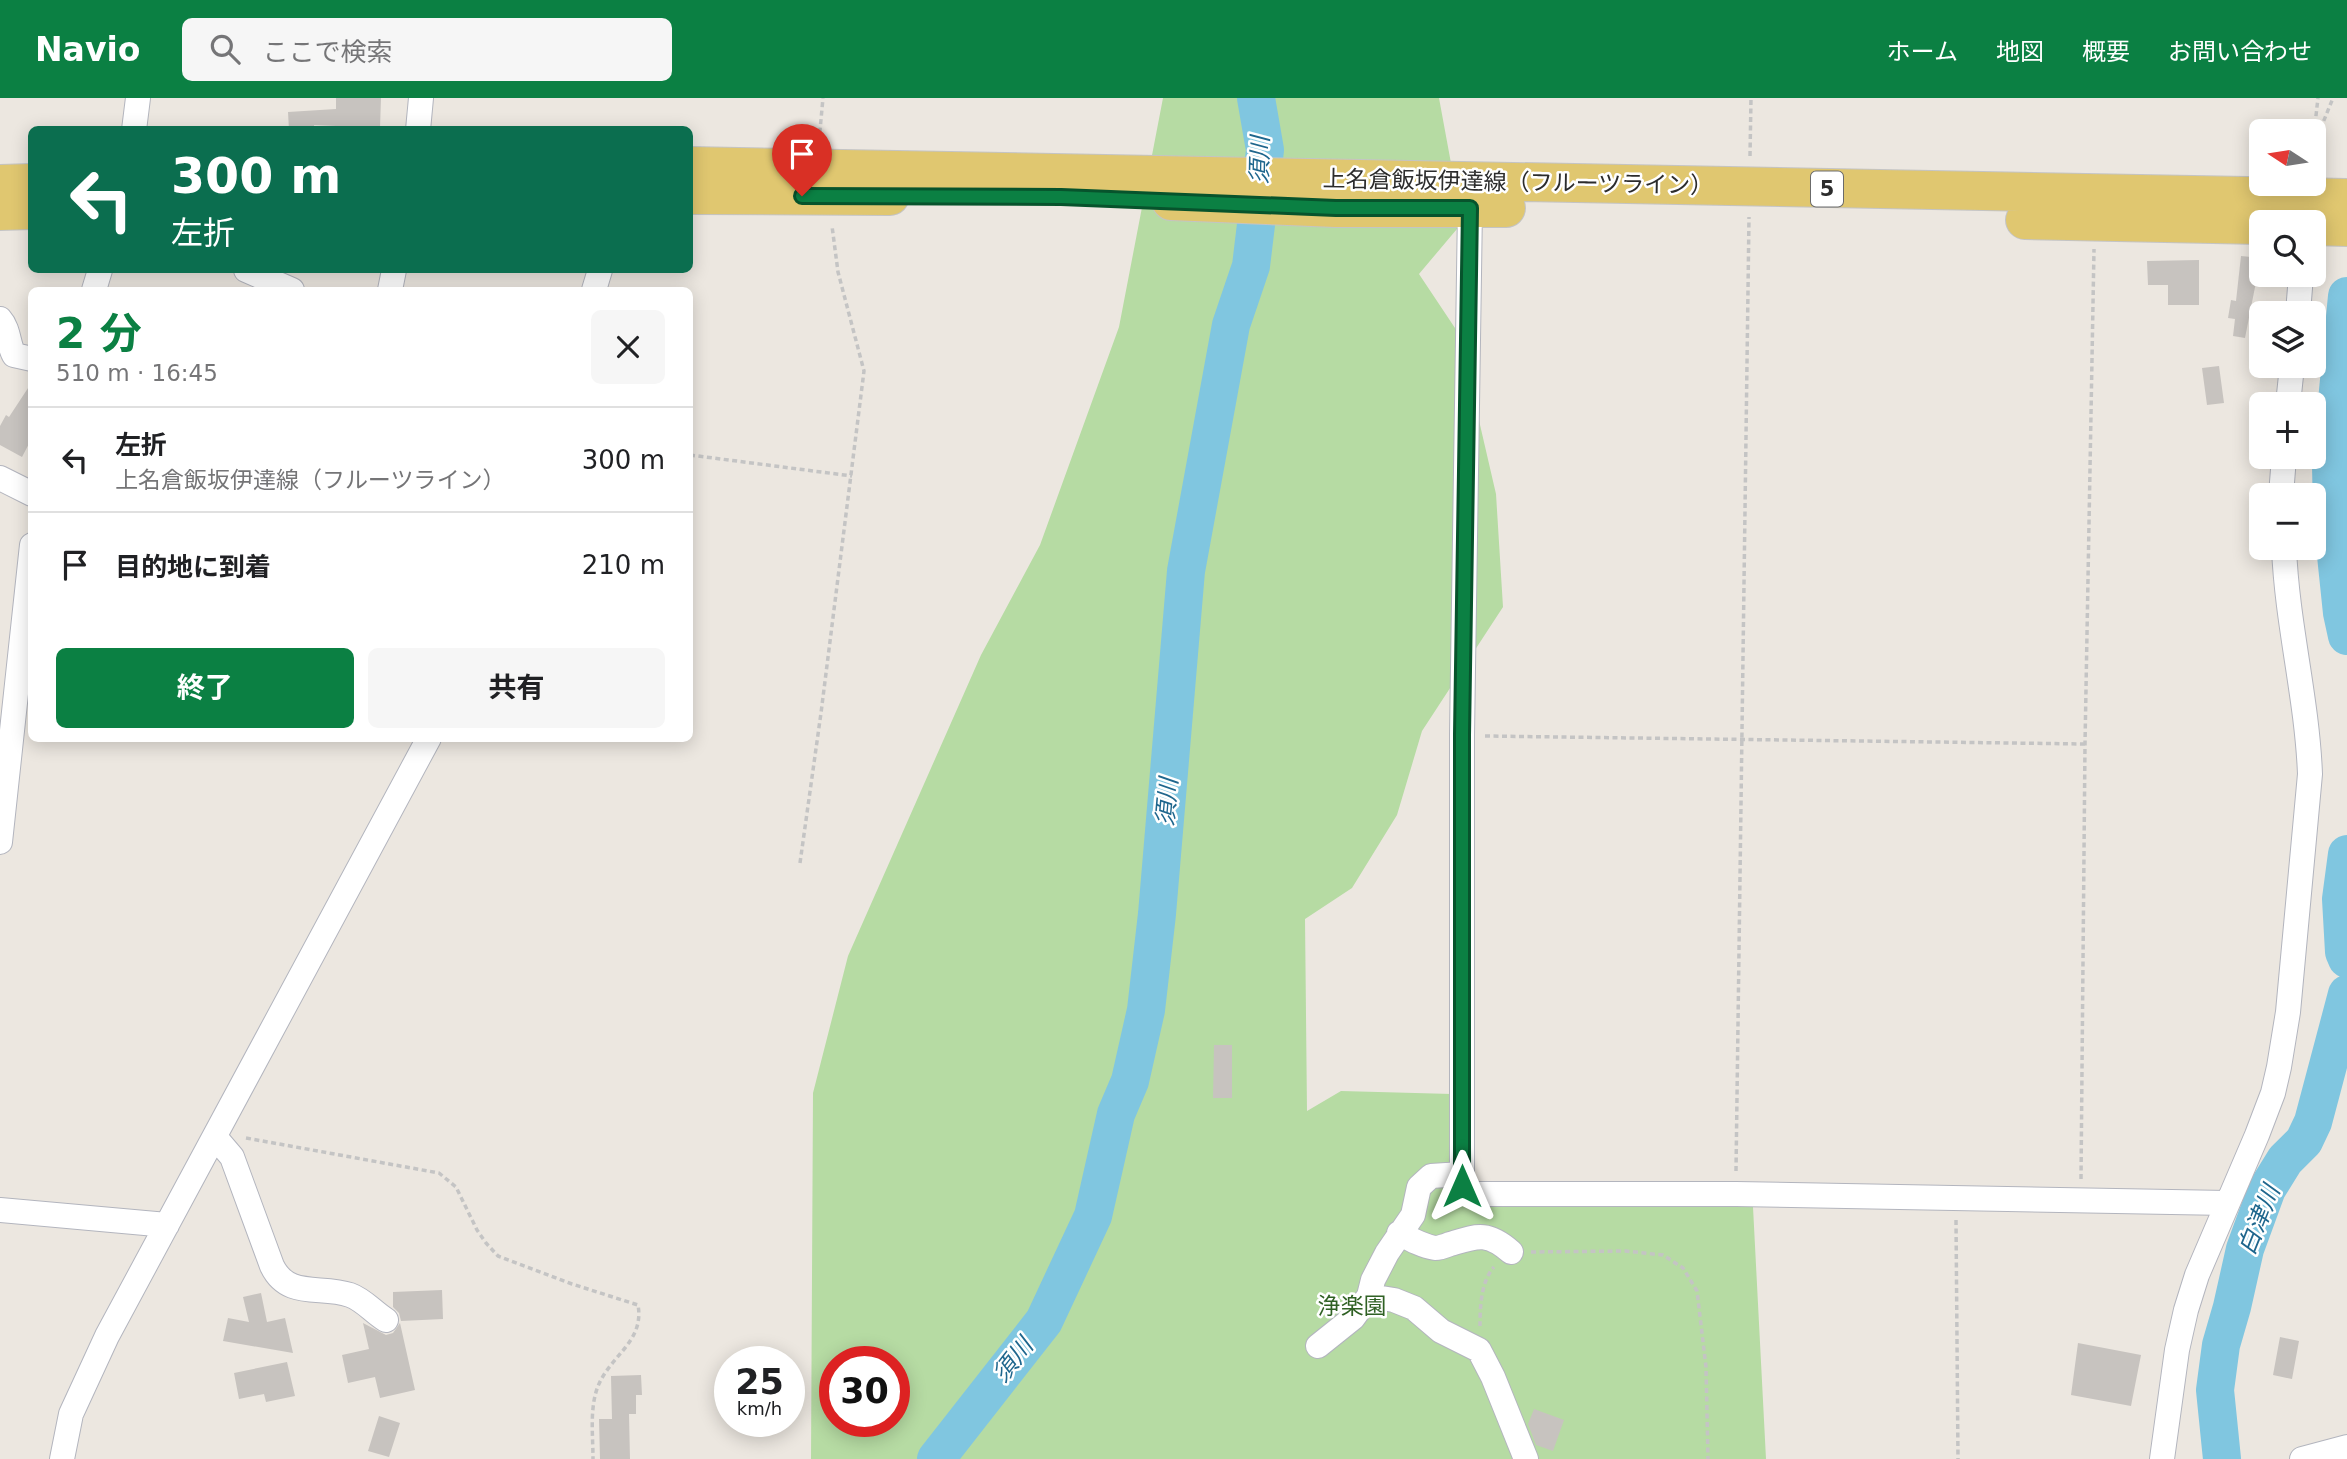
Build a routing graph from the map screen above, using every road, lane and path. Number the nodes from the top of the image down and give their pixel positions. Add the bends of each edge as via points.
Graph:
1 (138, 98) edge
2 (421, 98) edge
3 (823, 98) edge
4 (1751, 98) edge
5 (2318, 98) edge
6 (2333, 98) edge
7 (2316, 119) edge
8 (2324, 119) edge
9 (134, 126) edge
10 (418, 126) edge
11 (693, 166) edge
12 (823, 182) junction
13 (28, 183) edge
14 (0, 184) edge
15 (1336, 193) junction
16 (693, 195) edge
17 (1749, 200) junction
18 (1470, 208) junction
19 (28, 210) edge
20 (0, 211) edge
21 (2249, 211) edge
22 (2094, 221) junction
23 (2249, 225) edge
24 (253, 273) edge
25 (285, 287) edge
26 (0, 319) edge
27 (28, 358) edge
28 (693, 455) edge
29 (852, 476) junction
30 (0, 478) edge
31 (28, 492) edge
32 (2285, 560) edge
33 (28, 582) edge
34 (1462, 735) junction
35 (1742, 740) junction
36 (427, 742) edge
37 (2085, 744) junction
38 (0, 842) edge
39 (800, 863) dead end
40 (217, 1134) junction
41 (1462, 1174) junction
42 (1736, 1195) junction
43 (2081, 1199) junction
44 (1956, 1200) junction
45 (2227, 1203) junction
46 (0, 1210) edge
47 (167, 1226) junction
48 (1399, 1233) junction
49 (1511, 1251) junction
50 (1369, 1296) junction
51 (386, 1320) dead end
52 (1318, 1346) dead end
53 (1479, 1350) junction
54 (2347, 1447) edge
55 (62, 1459) edge
56 (593, 1459) edge
57 (1526, 1459) edge
58 (1707, 1459) edge
59 (1958, 1459) edge
60 (2162, 1459) edge
61 (2302, 1459) edge

1 - 9 street
2 - 10 street
3 - 12 path
4 - 17 path
5 - 7 path
6 - 8 path
11 - 12 main road, 上名倉飯坂伊達線（フルーツライン） / 5
12 - 15 main road, 上名倉飯坂伊達線（フルーツライン） / 5
12 - 16 main road, 上名倉飯坂伊達線（フルーツライン） / 5
12 - 29 path via 838,272 864,371
13 - 14 main road
15 - 17 main road, 上名倉飯坂伊達線（フルーツライン） / 5
15 - 18 main road, 上名倉飯坂伊達線（フルーツライン） / 5
17 - 18 main road, 上名倉飯坂伊達線（フルーツライン） / 5
17 - 21 main road, 上名倉飯坂伊達線（フルーツライン） / 5
17 - 22 main road, 上名倉飯坂伊達線（フルーツライン） / 5
17 - 35 path
18 - 34 street
19 - 20 main road
22 - 23 main road, 上名倉飯坂伊達線（フルーツライン） / 5
22 - 37 path
24 - 25 street
26 - 27 street via 14,355
28 - 29 path
29 - 39 path
30 - 31 street
32 - 45 street via 2308,734 2308,805 2279,1067 2257,1135
33 - 38 street
34 - 35 path
34 - 41 street
35 - 37 path
35 - 42 path
36 - 40 street
37 - 43 path
40 - 47 street
40 - 51 street via 232,1157 272,1266 282,1281 348,1294
40 - 56 path via 439,1173 456,1187 477,1230 498,1256 638,1305 638,1331 596,1390
41 - 42 street via 1462,1186 1474,1195
41 - 48 street via 1431,1176 1419,1187 1413,1215
42 - 44 street
43 - 44 street
43 - 45 street
44 - 59 path
45 - 60 street via 2186,1310
46 - 47 street
47 - 55 street via 83,1387 71,1414
48 - 49 street via 1437,1248 1482,1236
48 - 50 street
49 - 53 path via 1490,1270 1480,1301
49 - 58 path via 1625,1251 1663,1255 1683,1268 1697,1292 1706,1367
50 - 52 street via 1353,1318
50 - 53 street via 1414,1308 1441,1331
53 - 57 street
54 - 61 street

